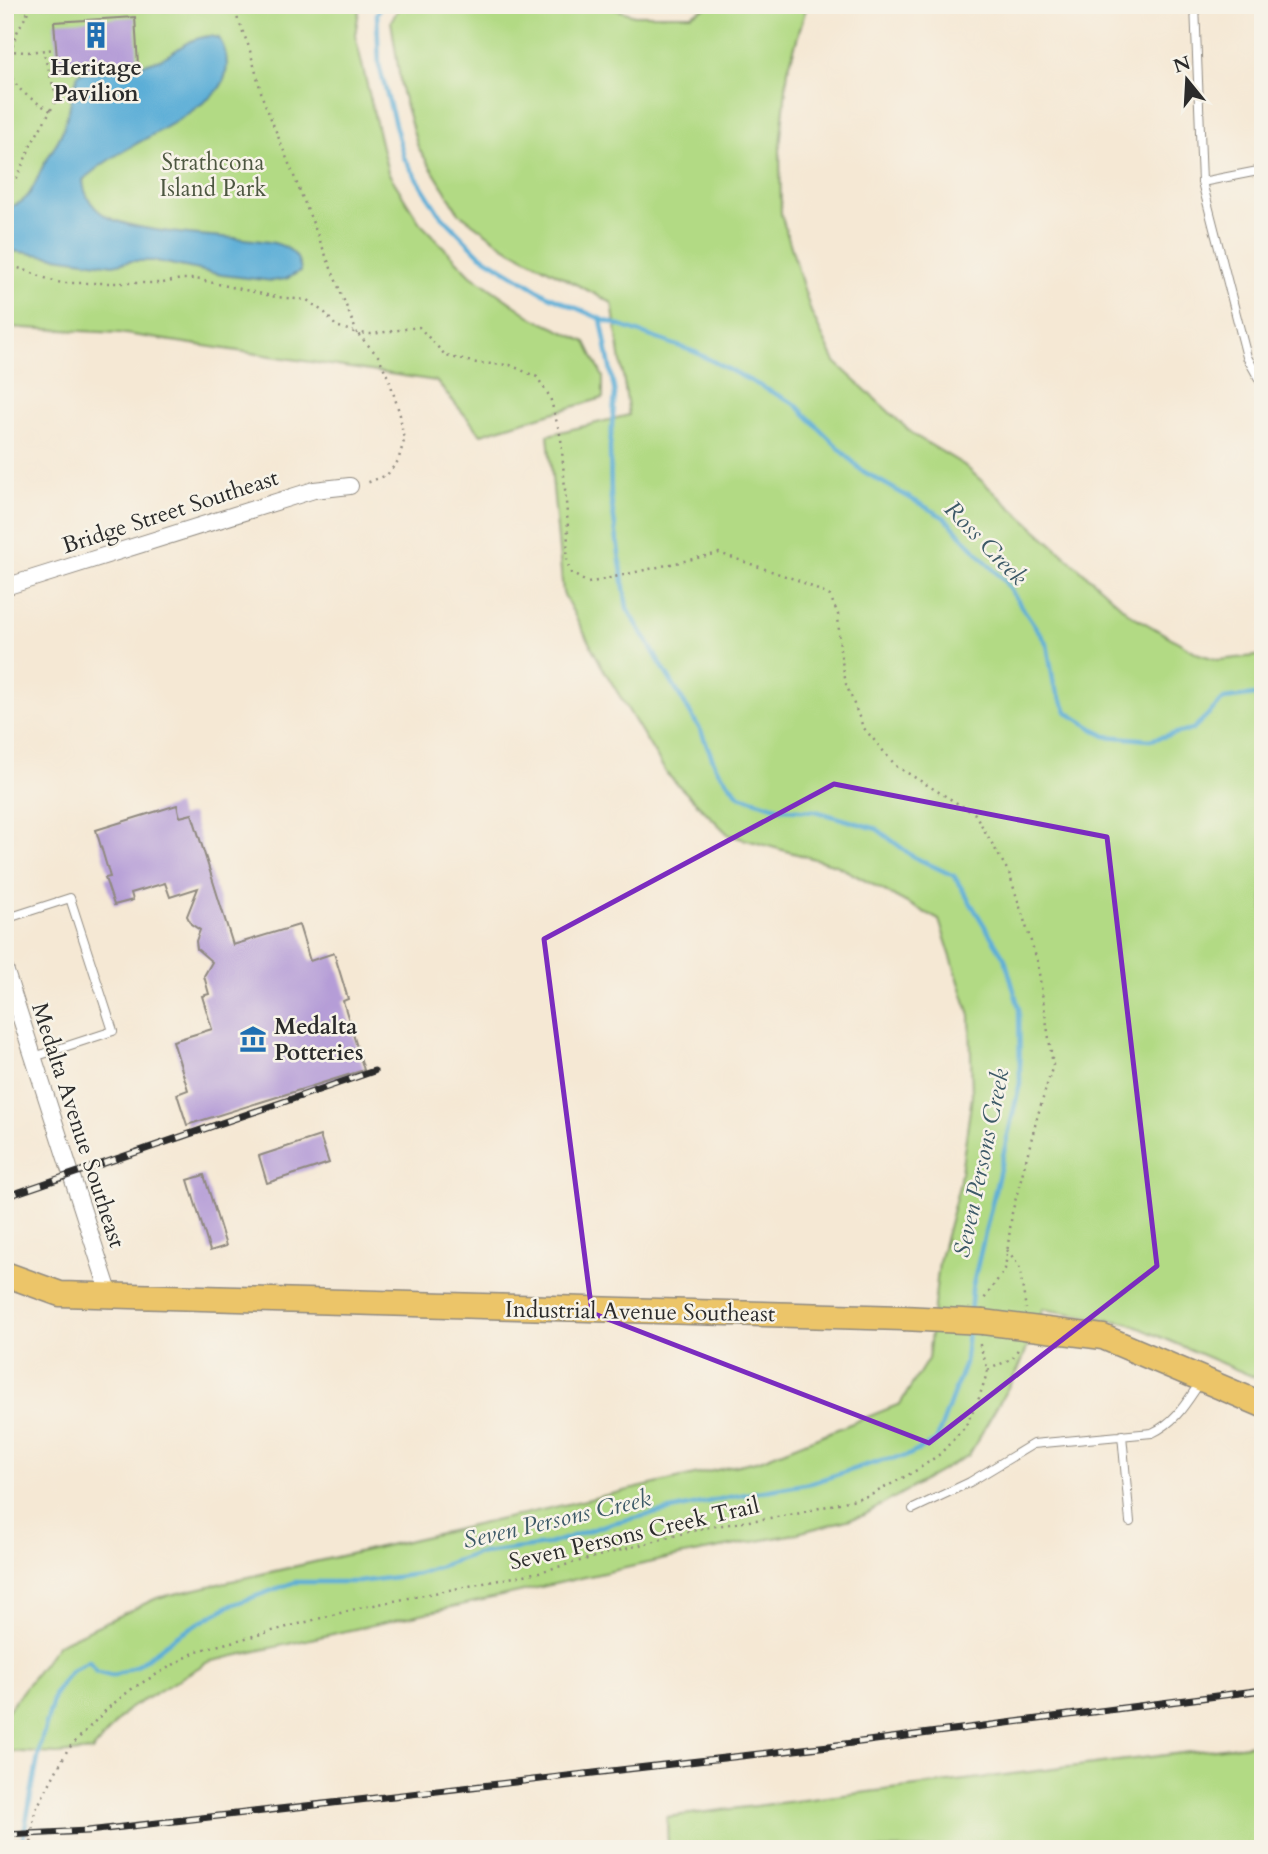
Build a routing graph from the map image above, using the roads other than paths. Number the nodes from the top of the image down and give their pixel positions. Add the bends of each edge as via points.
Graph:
1 (1195, 5) edge
2 (1263, 170) edge
3 (1202, 182) junction
4 (1263, 386) edge
5 (350, 486) road end
6 (5, 587) edge
7 (5, 919) edge
8 (5, 969) edge
9 (34, 1057) junction
10 (5, 1274) edge
11 (110, 1295) junction
12 (1202, 1379) junction
13 (1263, 1405) edge
14 (1122, 1436) junction
15 (913, 1509) dead end
16 (1130, 1522) dead end

1 - 3 lane
2 - 3 lane
3 - 4 lane via 1247,357
5 - 6 street, Bridge Street Southeast via 314,490
7 - 9 lane via 70,898 113,1031
8 - 9 street, Medalta Avenue Southeast
9 - 11 street, Medalta Avenue Southeast
10 - 11 main road, Industrial Avenue Southeast via 60,1294
11 - 12 main road, Industrial Avenue Southeast, bridge via 981,1321 1103,1337
12 - 13 main road, Industrial Avenue Southeast
12 - 14 lane via 1166,1426 1152,1433
14 - 15 lane via 1034,1444
14 - 16 lane

